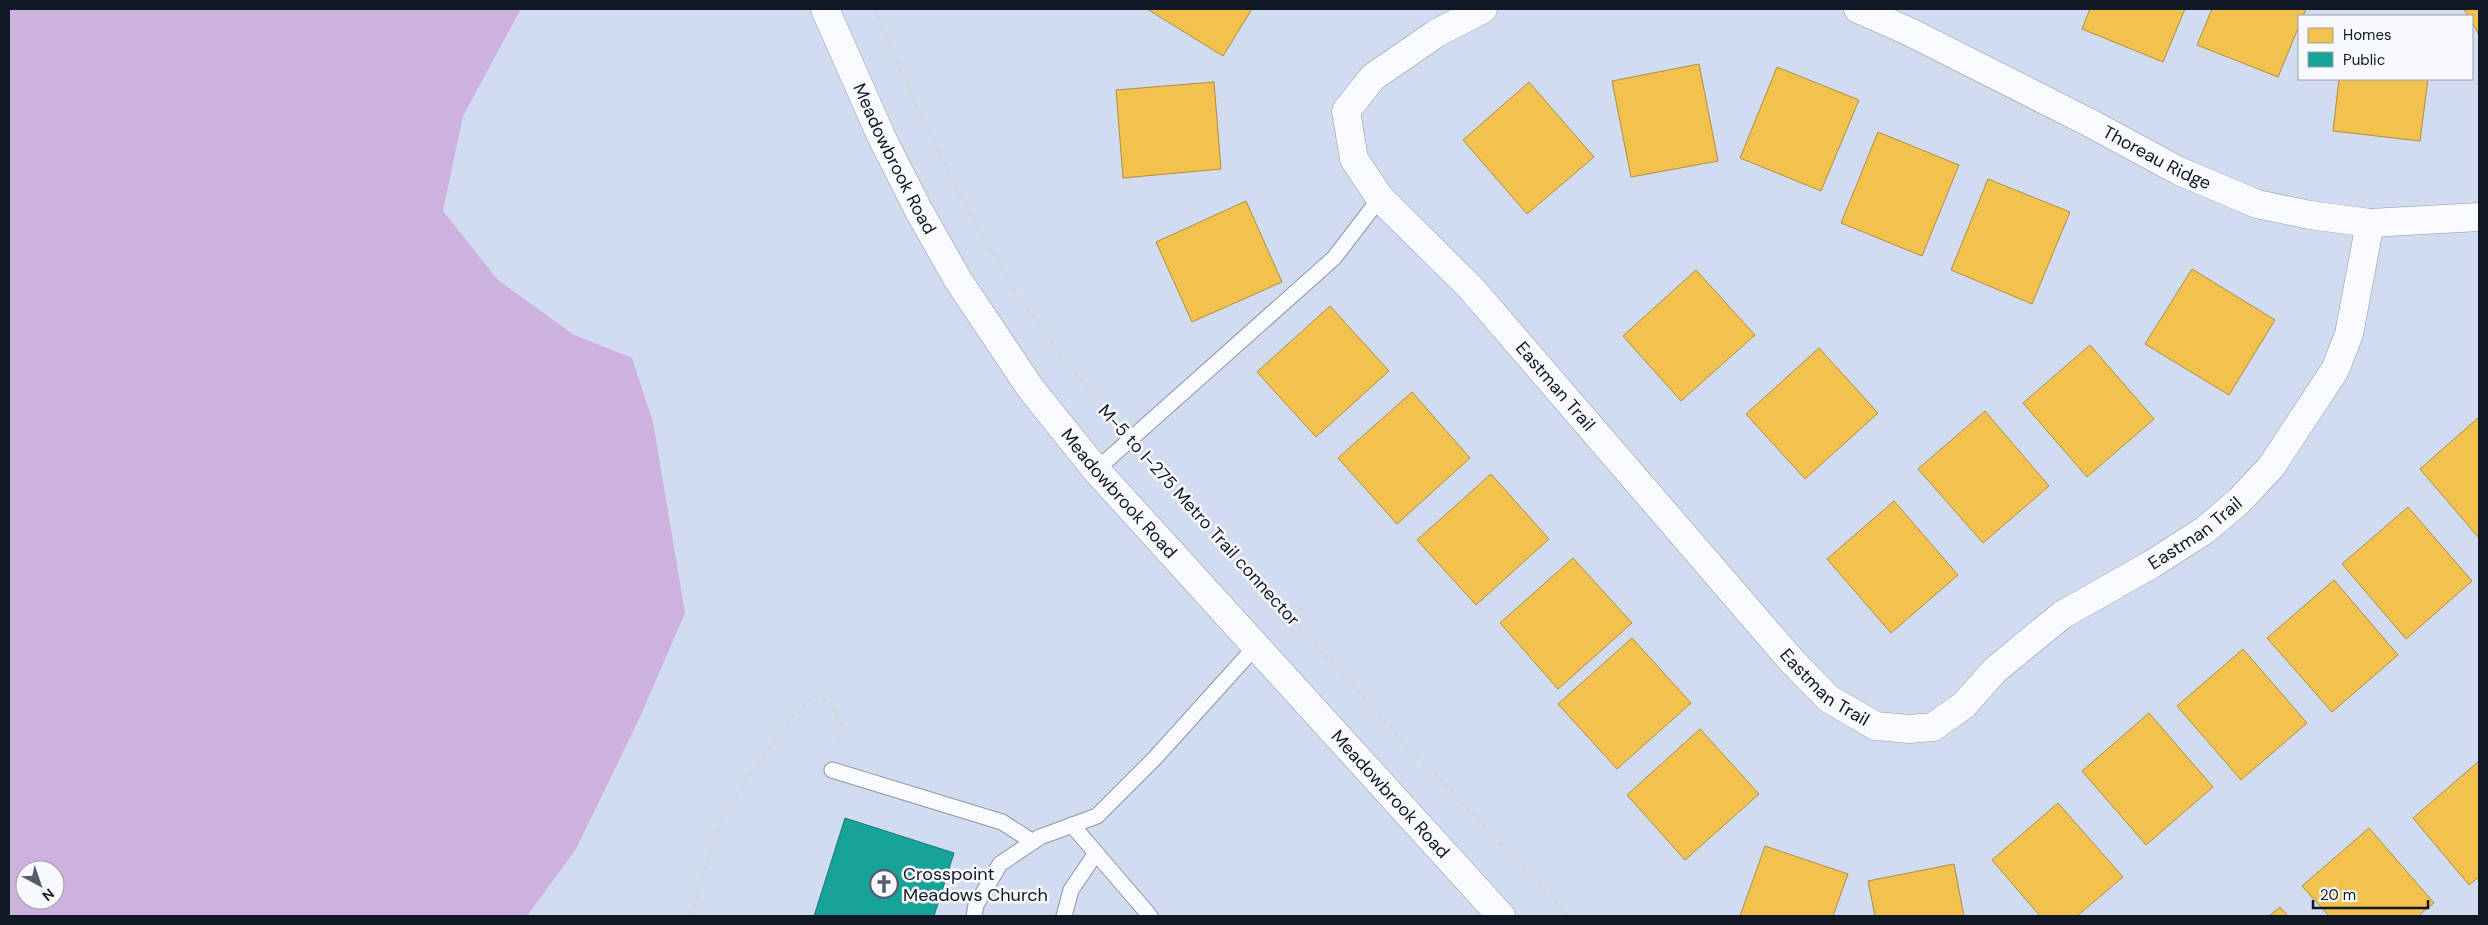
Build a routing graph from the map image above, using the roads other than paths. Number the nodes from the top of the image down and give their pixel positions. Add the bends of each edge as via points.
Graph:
1 (825, 9) edge
2 (1483, 9) edge
3 (1858, 9) edge
4 (1380, 198) junction
5 (2479, 216) edge
6 (2370, 223) junction
7 (1096, 470) junction
8 (1256, 646) junction
9 (832, 770) road end
10 (1072, 825) junction
11 (1033, 842) junction
12 (1096, 852) junction
13 (974, 916) edge
14 (1064, 916) edge
15 (1150, 916) edge
16 (1501, 916) edge

1 - 7 street, Meadowbrook Road via 882,138 958,280 1031,389
2 - 4 street, Eastman Trail via 1437,33 1373,78 1346,111 1354,159
3 - 6 street, Thoreau Ridge via 1910,32 2196,178 2257,204
4 - 6 street, Eastman Trail via 1470,287 1785,653 1829,699 1876,726 1909,729 1933,727 1964,704 1995,670 2062,615 2205,530 2271,467 2335,370 2349,334
4 - 7 lane via 1334,258
5 - 6 street, Thoreau Ridge
7 - 8 street, Meadowbrook Road
8 - 10 lane via 1155,758 1097,816
8 - 16 street, Meadowbrook Road
9 - 11 lane via 1002,822
10 - 11 lane
10 - 12 lane
11 - 13 lane via 1000,864 976,905
12 - 14 lane via 1071,890
12 - 15 lane

